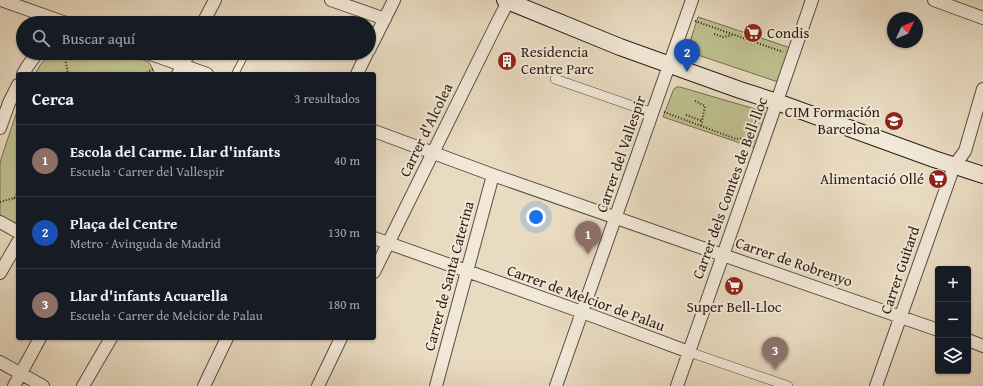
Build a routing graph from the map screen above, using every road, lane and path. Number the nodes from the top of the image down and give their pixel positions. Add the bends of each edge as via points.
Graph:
1 (1, 0) edge
2 (215, 0) edge
3 (331, 0) edge
4 (394, 0) edge
5 (692, 0) edge
6 (812, 0) edge
7 (934, 0) edge
8 (506, 1) edge
9 (45, 16) edge
10 (207, 16) edge
11 (983, 18) edge
12 (385, 19) junction
13 (694, 21) dead end
14 (714, 34) dead end
15 (732, 34) junction
16 (376, 36) edge
17 (784, 52) dead end
18 (32, 60) edge
19 (65, 60) edge
20 (161, 60) edge
21 (185, 60) edge
22 (242, 60) edge
23 (364, 60) edge
24 (670, 64) junction
25 (153, 69) dead end
26 (180, 70) edge
27 (24, 72) edge
28 (68, 72) edge
29 (148, 72) edge
30 (194, 72) edge
31 (236, 72) edge
32 (358, 72) edge
33 (555, 79) dead end
34 (16, 88) edge
35 (983, 89) edge
36 (695, 101) dead end
37 (777, 102) junction
38 (3, 109) edge
39 (657, 112) junction
40 (686, 115) dead end
41 (702, 120) junction
42 (701, 126) junction
43 (0, 128) edge
44 (376, 132) edge
45 (755, 137) dead end
46 (433, 153) junction
47 (954, 166) junction
48 (493, 175) junction
49 (983, 175) edge
50 (16, 195) edge
51 (14, 198) joint
52 (0, 202) edge
53 (616, 217) junction
54 (0, 222) edge
55 (16, 231) edge
56 (376, 239) edge
57 (388, 243) junction
58 (16, 245) edge
59 (723, 254) junction
60 (376, 268) edge
61 (467, 272) junction
62 (0, 273) edge
63 (582, 312) junction
64 (900, 317) junction
65 (935, 329) edge
66 (39, 340) edge
67 (110, 340) edge
68 (223, 340) edge
69 (341, 340) edge
70 (971, 341) edge
71 (983, 346) edge
72 (689, 352) junction
73 (0, 362) edge
74 (21, 374) junction
75 (14, 386) edge
76 (43, 386) edge
77 (84, 386) edge
78 (204, 386) edge
79 (318, 386) edge
80 (436, 386) edge
81 (556, 386) edge
82 (677, 386) edge
83 (788, 386) edge
84 (876, 386) edge

1 - 9 street
2 - 10 street
3 - 12 street
4 - 12 street
5 - 24 street, Carrer del Vallespir
6 - 37 street, Carrer dels Comtes de Bell-lloc
7 - 11 street
8 - 24 main road via 620,47
8 - 46 street, Carrer d'Alcolea
12 - 16 street
13 - 15 path
14 - 15 path via 723,37
15 - 17 path
18 - 27 street
19 - 28 path
20 - 26 street
21 - 26 street
22 - 31 lane
23 - 32 street
24 - 37 main road
24 - 39 street, Carrer del Vallespir
25 - 29 path
26 - 30 street
33 - 39 street
34 - 38 street
35 - 47 street, Carrer Guitard via 965,151
36 - 41 path via 705,106
37 - 47 main road
37 - 59 street, Carrer dels Comtes de Bell-lloc
38 - 43 street
39 - 42 path
39 - 53 street, Carrer del Vallespir
40 - 41 path
41 - 42 path
42 - 45 path via 736,139
44 - 46 street, Carrer de Robrenyo
46 - 48 street, Carrer de Robrenyo
46 - 57 street, Carrer d'Alcolea
47 - 49 main road
47 - 64 street, Carrer Guitard
48 - 53 street, Carrer de Robrenyo
48 - 61 street, Carrer de Santa Caterina
50 - 51 path
51 - 52 path
53 - 59 street, Carrer de Robrenyo
53 - 63 street, Carrer del Vallespir
54 - 55 street
56 - 57 street, Carrer de Melcior de Palau
57 - 60 street, Carrer d'Alcolea
57 - 61 street, Carrer de Melcior de Palau
58 - 62 street
59 - 64 street, Carrer de Robrenyo
59 - 72 street, Carrer dels Comtes de Bell-lloc
61 - 63 street, Carrer de Melcior de Palau
61 - 80 street, Carrer de Santa Caterina
63 - 72 street, Carrer de Melcior de Palau
63 - 81 street, Carrer del Vallespir
64 - 65 street, Carrer de Robrenyo
64 - 84 street, Carrer Guitard
66 - 74 street
67 - 77 street
68 - 78 street
69 - 79 street
70 - 71 street
72 - 82 street, Carrer dels Comtes de Bell-lloc
72 - 83 street, Carrer de Melcior de Palau
73 - 74 street
74 - 75 street
74 - 76 street

